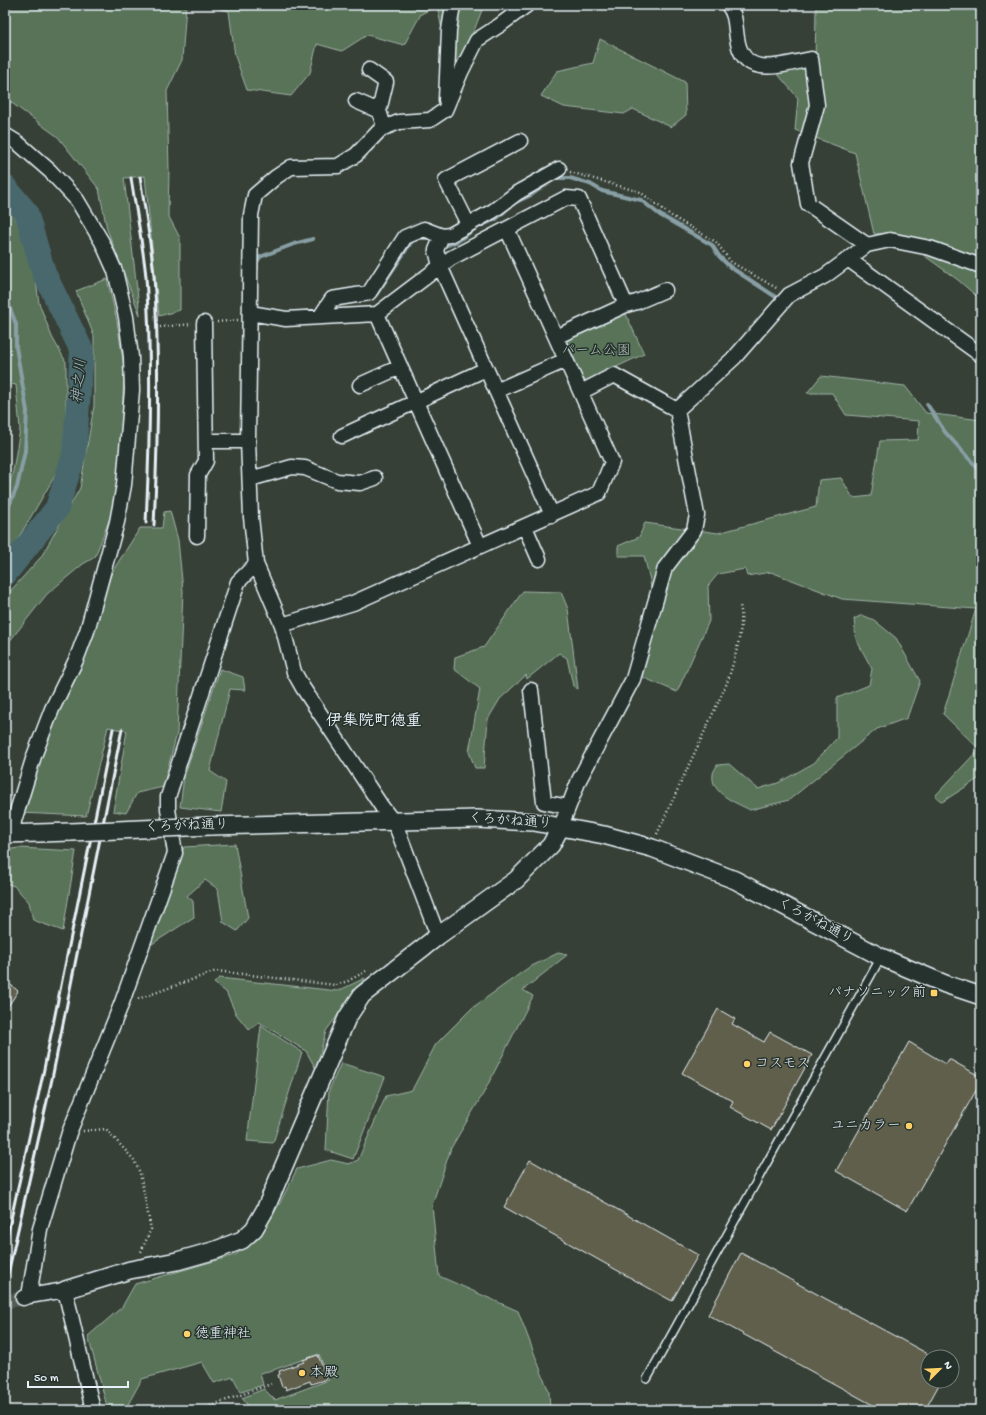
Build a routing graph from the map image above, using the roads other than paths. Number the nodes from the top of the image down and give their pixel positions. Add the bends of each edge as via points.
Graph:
1 (453, 5) edge
2 (527, 5) edge
3 (728, 5) edge
4 (368, 70) dead end
5 (356, 101) dead end
6 (445, 110) junction
7 (379, 111) junction
8 (384, 128) junction
9 (5, 135) edge
10 (520, 142) dead end
11 (559, 169) road end
12 (468, 224) junction
13 (507, 229) junction
14 (439, 243) junction
15 (867, 244) junction
16 (848, 259) junction
17 (440, 266) junction
18 (981, 266) edge
19 (665, 290) dead end
20 (626, 305) junction
21 (250, 313) junction
22 (377, 314) junction
23 (320, 317) junction
24 (204, 323) dead end
25 (556, 337) junction
26 (981, 355) edge
27 (566, 360) junction
28 (400, 367) junction
29 (486, 369) junction
30 (360, 385) dead end
31 (496, 391) junction
32 (580, 392) junction
33 (416, 402) junction
34 (677, 410) junction
35 (342, 436) dead end
36 (248, 440) junction
37 (206, 441) junction
38 (375, 478) dead end
39 (250, 479) junction
40 (552, 515) junction
41 (524, 527) junction
42 (197, 536) dead end
43 (480, 546) junction
44 (539, 559) dead end
45 (256, 564) junction
46 (282, 625) junction
47 (531, 690) dead end
48 (568, 807) junction
49 (392, 820) junction
50 (561, 826) junction
51 (9, 834) edge
52 (438, 936) junction
53 (881, 956) junction
54 (981, 996) edge
55 (65, 1290) junction
56 (647, 1379) dead end
57 (93, 1410) edge

1 - 6 street via 449,30
2 - 6 street via 477,40
3 - 15 street via 733,12 738,48 753,65 767,67 811,59 817,105 801,163 808,204
4 - 7 street via 386,82
5 - 7 street
6 - 8 street via 430,120 400,122
7 - 8 street
8 - 21 street via 356,155 338,166 292,167 255,195 251,215
9 - 51 street via 50,171 77,200 102,242 115,271 126,316 132,390 124,485 117,522 87,631 52,709
10 - 12 street via 446,180
11 - 12 street via 517,192 493,211
12 - 14 street
13 - 17 street
13 - 20 street via 566,198 579,199
13 - 25 street
14 - 17 street
14 - 23 street via 424,229 405,238 369,293 332,298
15 - 16 street
15 - 18 street via 890,240 930,248
16 - 26 street
16 - 34 street via 825,276 789,295 735,357
17 - 22 street
17 - 29 street
19 - 20 street
20 - 25 street
21 - 23 street via 286,319
21 - 36 street
22 - 23 street
22 - 28 street
24 - 37 street
25 - 27 street
27 - 31 street
27 - 32 street
28 - 30 street
28 - 33 street
29 - 31 street
29 - 33 street
31 - 40 street
32 - 34 street via 614,375
32 - 40 street via 612,462 599,493
33 - 35 street
33 - 43 street
34 - 48 street via 697,515 694,530 665,568 633,679 579,780
36 - 37 street
36 - 39 street
37 - 42 street via 206,461 198,475
38 - 39 street via 360,482 337,481 305,468 292,467
39 - 45 street
40 - 41 street
41 - 43 street
41 - 44 street
43 - 46 street via 353,603
45 - 46 street
45 - 55 street via 238,582 168,797 175,853 121,1004 69,1133 40,1229 26,1297
46 - 49 street via 297,678
47 - 48 street via 544,802
48 - 50 street
49 - 50 street, くろがね通り via 500,819
49 - 51 street, くろがね通り, bridge
49 - 52 street
50 - 52 street via 551,845 516,880
50 - 53 street, くろがね通り via 652,848 734,880
52 - 55 street via 362,995 347,1018 265,1210 254,1229 242,1240 216,1250 130,1270
53 - 54 street, くろがね通り via 945,984
53 - 56 lane
55 - 57 street

